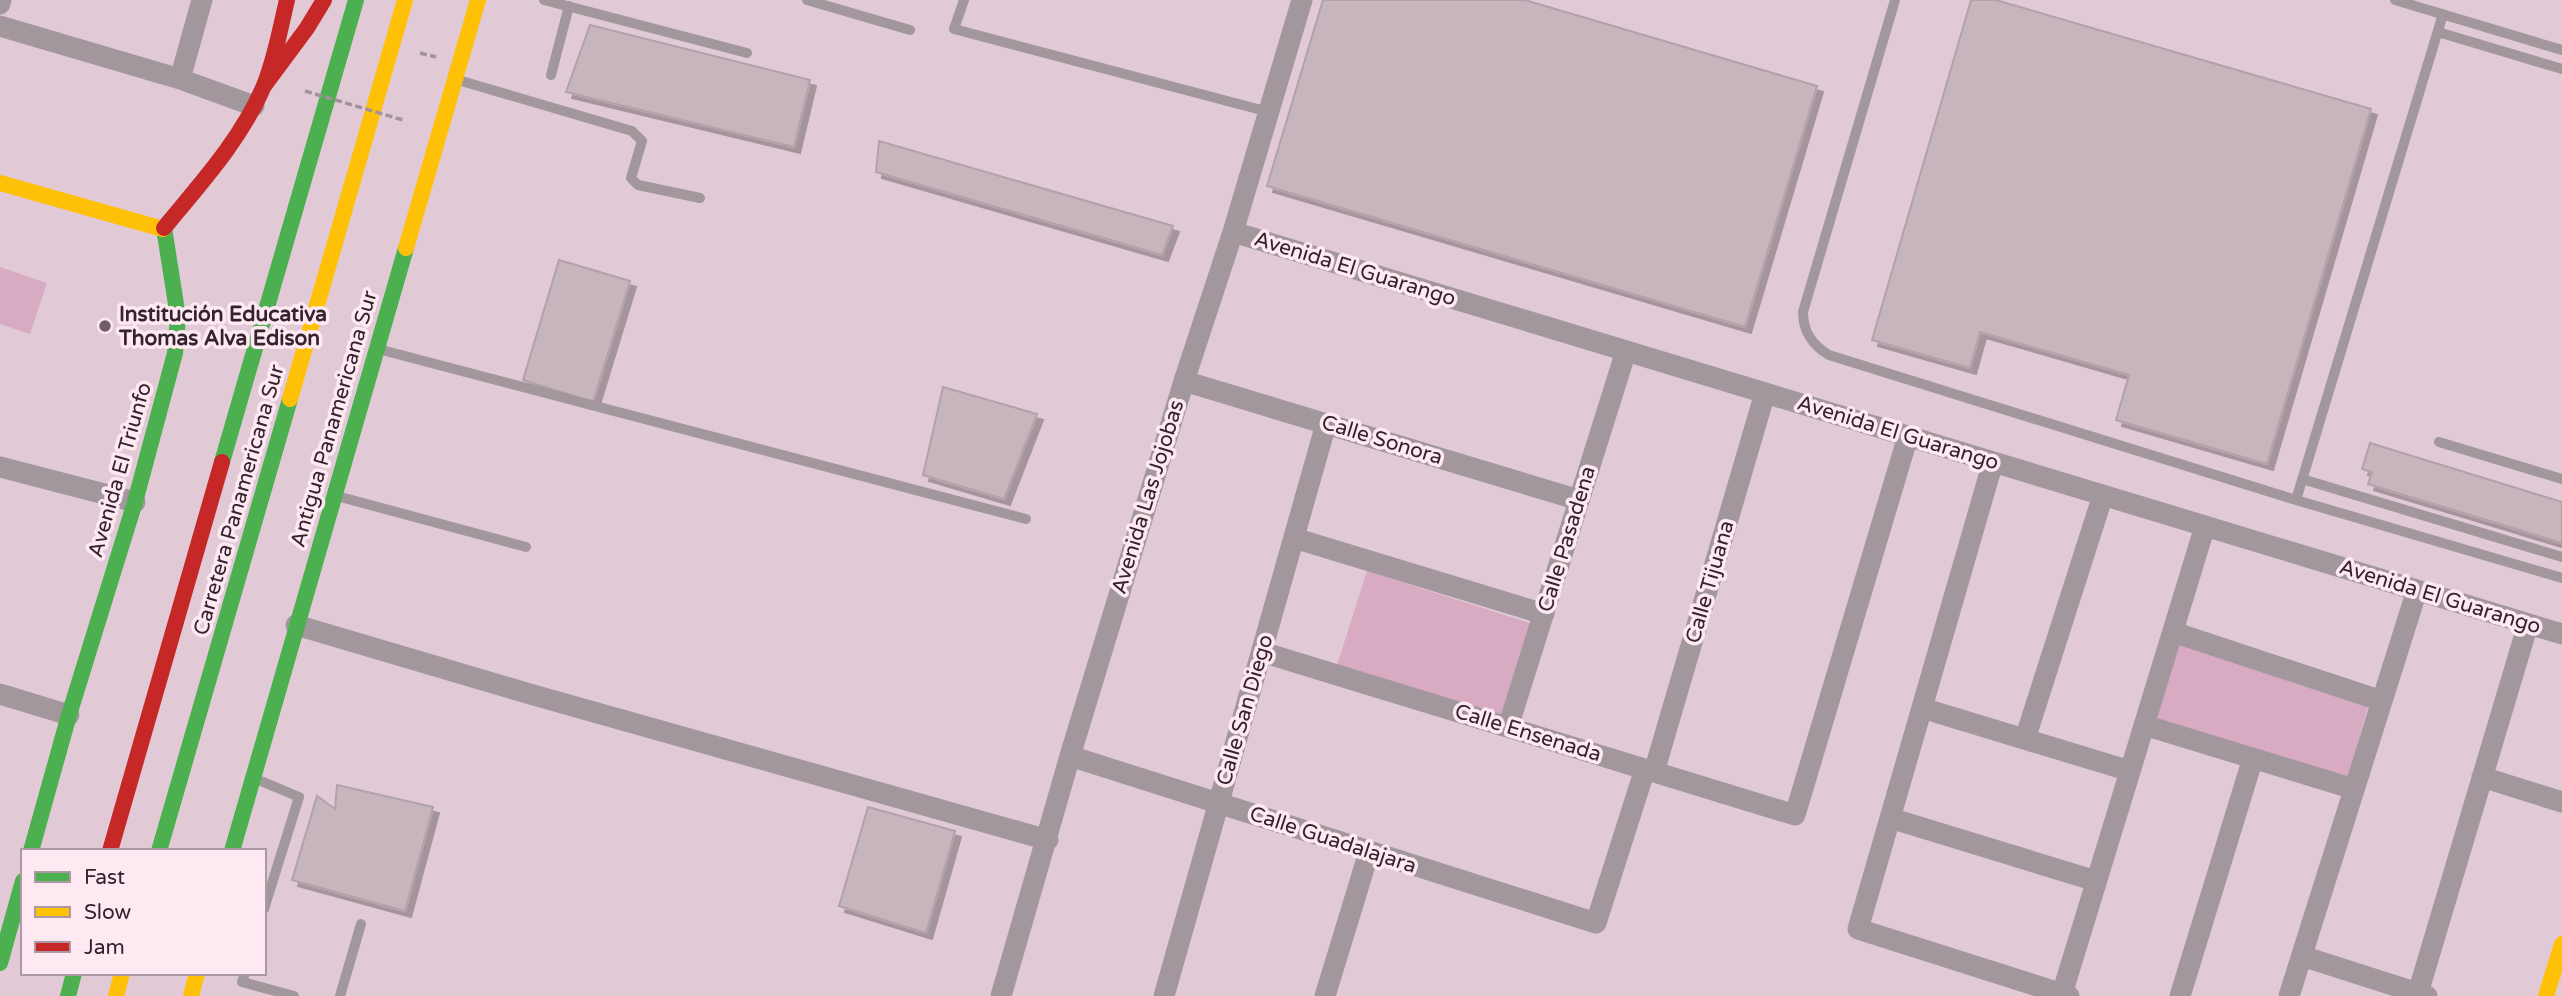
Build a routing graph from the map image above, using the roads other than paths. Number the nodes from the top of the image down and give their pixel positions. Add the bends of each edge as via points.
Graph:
1 (202, 0) edge
2 (288, 0) edge
3 (324, 0) edge
4 (356, 0) edge
5 (405, 0) edge
6 (478, 0) edge
7 (544, 0) edge
8 (807, 0) edge
9 (964, 0) edge
10 (1302, 0) edge
11 (1895, 0) edge
12 (2395, 0) edge
13 (569, 6) junction
14 (2443, 14) junction
15 (0, 26) edge
16 (910, 30) dead end
17 (2438, 32) junction
18 (2562, 50) edge
19 (747, 53) dead end
20 (2562, 69) edge
21 (551, 75) dead end
22 (180, 79) junction
23 (455, 79) junction
24 (264, 86) junction
25 (254, 106) junction
26 (1269, 112) junction
27 (0, 183) edge
28 (700, 198) dead end
29 (163, 229) junction
30 (1233, 232) junction
31 (376, 349) junction
32 (1626, 351) junction
33 (1184, 381) junction
34 (1765, 393) junction
35 (1326, 424) junction
36 (1909, 436) junction
37 (2439, 442) dead end
38 (1993, 462) junction
39 (0, 467) edge
40 (2302, 479) junction
41 (2562, 479) edge
42 (2102, 495) junction
43 (334, 496) junction
44 (1580, 500) junction
45 (2296, 500) junction
46 (135, 502) junction
47 (1026, 519) dead end
48 (2205, 526) junction
49 (1294, 538) junction
50 (526, 547) dead end
51 (2562, 557) edge
52 (2562, 578) edge
53 (2417, 590) junction
54 (1544, 614) junction
55 (2528, 624) junction
56 (296, 625) junction
57 (2173, 632) junction
58 (2562, 634) edge
59 (1262, 652) junction
60 (0, 694) edge
61 (2382, 701) junction
62 (1922, 708) junction
63 (69, 715) junction
64 (2144, 725) junction
65 (1508, 727) junction
66 (2025, 739) junction
67 (1070, 756) junction
68 (2253, 758) junction
69 (1650, 770) junction
70 (2130, 771) junction
71 (253, 777) junction
72 (2482, 777) junction
73 (2354, 789) junction
74 (2562, 802) edge
75 (1219, 804) junction
76 (1890, 818) junction
77 (1048, 840) junction
78 (32, 849) edge
79 (111, 849) edge
80 (160, 849) edge
81 (233, 849) edge
82 (1369, 852) junction
83 (2096, 881) junction
84 (21, 888) edge
85 (266, 903) edge
86 (1596, 923) joint
87 (361, 924) dead end
88 (2562, 944) edge
89 (2302, 956) junction
90 (2559, 961) edge
91 (0, 963) edge
92 (73, 975) edge
93 (121, 975) edge
94 (196, 975) edge
95 (244, 975) edge
96 (2423, 994) edge
97 (1328, 995) edge
98 (2065, 995) edge
99 (68, 996) edge
100 (116, 996) edge
101 (191, 996) edge
102 (294, 996) edge
103 (340, 996) edge
104 (1001, 996) edge
105 (1164, 996) edge
106 (2180, 996) edge
107 (2289, 996) edge
108 (2546, 996) edge

1 - 22 street
2 - 24 main road
3 - 24 main road
4 - 79 main road, Carretera Panamericana Sur
5 - 80 main road, Carretera Panamericana Sur
6 - 23 main road, Antigua Panamericana Sur
7 - 13 lane
8 - 16 lane
9 - 26 lane via 954,29
10 - 26 street, Avenida Las Jojobas
11 - 45 lane via 1803,312 1813,343 1829,355
12 - 14 lane
13 - 19 lane
13 - 21 lane
14 - 17 lane
14 - 18 lane
15 - 22 street
17 - 20 lane
17 - 40 lane
22 - 25 street
23 - 28 lane via 632,131 642,141 631,178 638,185
23 - 31 main road, Antigua Panamericana Sur
24 - 25 main road
25 - 29 main road
26 - 30 street, Avenida Las Jojobas
27 - 29 main road
29 - 46 main road, Avenida El Triunfo via 178,317 175,353
30 - 32 street, Avenida El Guarango
30 - 33 street, Avenida Las Jojobas
31 - 43 main road, Antigua Panamericana Sur
31 - 47 lane
32 - 34 street, Avenida El Guarango
32 - 44 street, Calle Pasadena
33 - 35 street, Calle Sonora
33 - 67 street, Avenida Las Jojobas
34 - 36 street, Avenida El Guarango
34 - 69 street, Calle Tijuana
35 - 44 street, Calle Sonora
35 - 49 street, Calle San Diego
36 - 38 street, Avenida El Guarango
36 - 69 street, Calle Ensenada via 1795,815
37 - 41 lane
38 - 42 street, Avenida El Guarango
38 - 62 street
39 - 46 street
40 - 45 lane
40 - 51 lane
42 - 48 street, Avenida El Guarango
42 - 66 street
43 - 50 lane
43 - 56 main road, Antigua Panamericana Sur
44 - 54 street, Calle Pasadena
45 - 52 lane
46 - 63 main road, Avenida El Triunfo
48 - 53 street, Avenida El Guarango
48 - 57 street
49 - 54 street
49 - 59 street, Calle San Diego
53 - 55 street, Avenida El Guarango
53 - 61 street
54 - 65 street, Calle Pasadena
55 - 58 street, Avenida El Guarango
55 - 72 street
56 - 71 main road, Antigua Panamericana Sur
56 - 77 street
57 - 61 street
57 - 64 street
59 - 65 street, Calle Ensenada
59 - 75 street, Calle San Diego
60 - 63 street
61 - 73 street
62 - 66 street
62 - 76 street
63 - 78 main road, Avenida El Triunfo
64 - 68 street
64 - 70 street
65 - 69 street, Calle Ensenada
66 - 70 street
67 - 75 street, Calle Guadalajara
67 - 77 street, Avenida Las Jojobas
68 - 73 street
68 - 106 street
69 - 86 street, Calle Tijuana
70 - 83 street
71 - 81 main road, Antigua Panamericana Sur
71 - 85 lane via 299,796
72 - 74 street
72 - 96 street
73 - 89 street
75 - 82 street, Calle Guadalajara
75 - 105 street, Calle San Diego
76 - 83 street
76 - 98 street via 1858,929
77 - 104 street, Avenida Las Jojobas
82 - 86 street, Calle Guadalajara
82 - 97 street
83 - 98 street
84 - 91 main road
87 - 103 lane
88 - 90 main road
89 - 96 street
89 - 107 street
90 - 108 main road
92 - 99 main road
93 - 100 main road
94 - 101 main road
95 - 102 lane via 242,982

